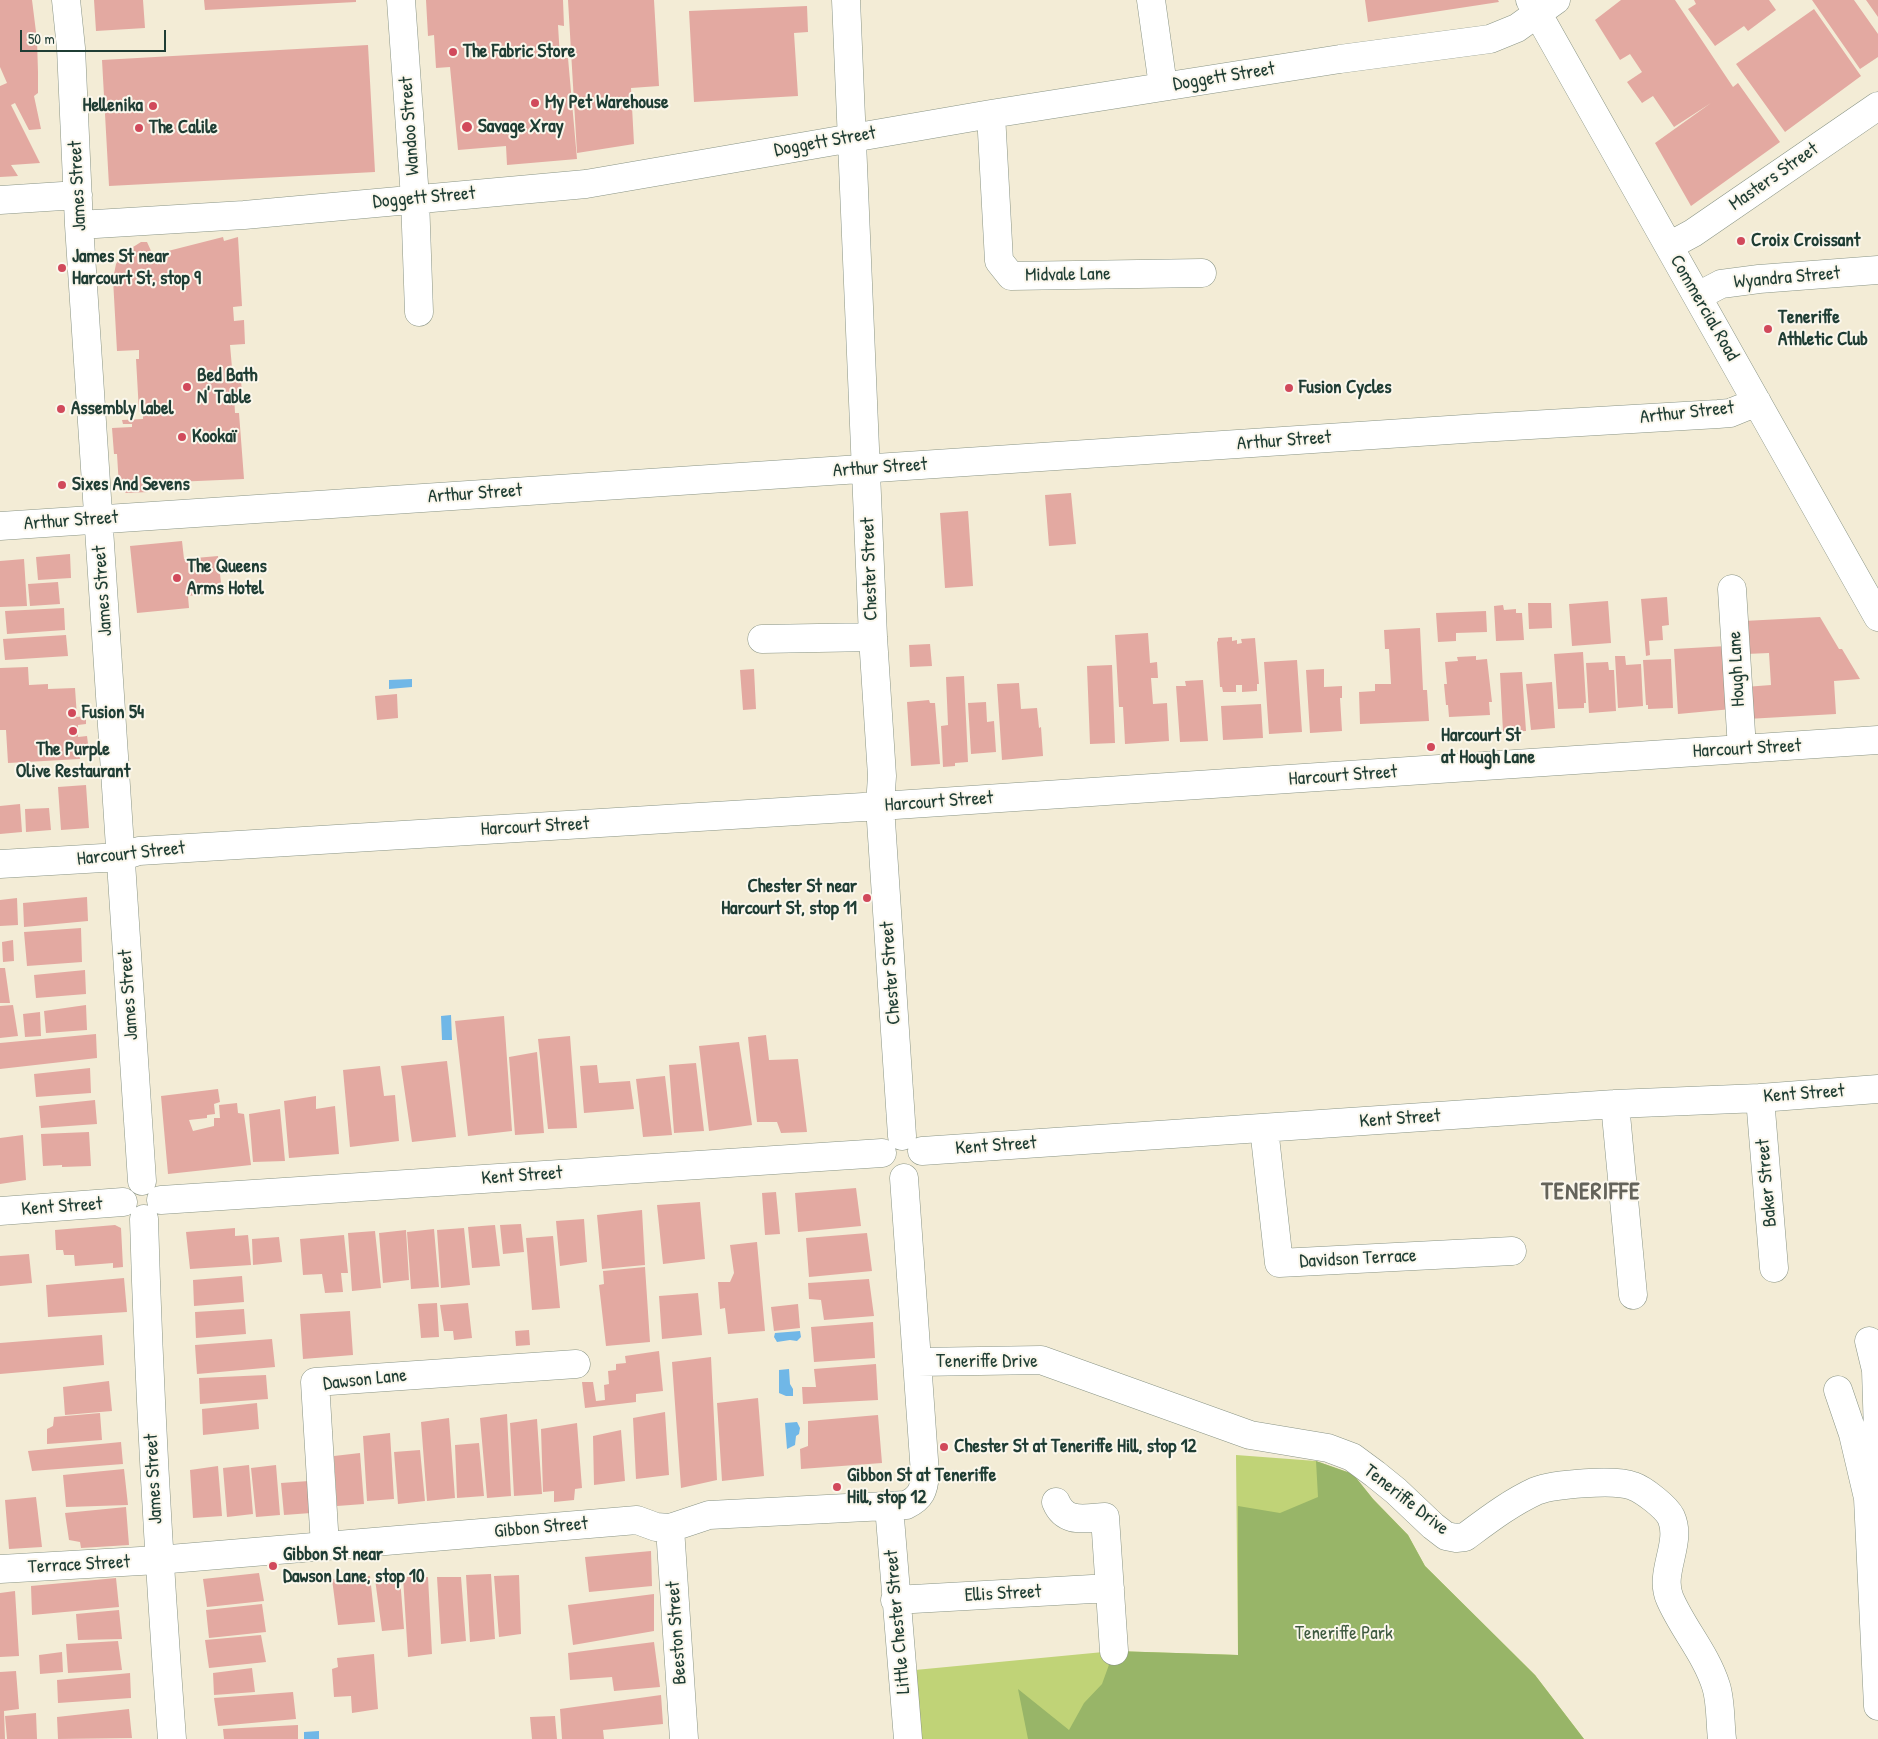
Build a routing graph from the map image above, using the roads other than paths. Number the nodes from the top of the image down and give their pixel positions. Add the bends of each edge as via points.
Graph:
1 (66, 0) edge
2 (402, 0) edge
3 (846, 0) edge
4 (1150, 0) edge
5 (1541, 5) edge
6 (1163, 86) junction
7 (1875, 110) edge
8 (991, 114) junction
9 (852, 137) junction
10 (78, 195) junction
11 (415, 198) junction
12 (0, 200) edge
13 (79, 225) junction
14 (1668, 246) junction
15 (1878, 270) edge
16 (1202, 273) dead end
17 (1698, 296) junction
18 (419, 312) dead end
19 (1757, 402) junction
20 (866, 470) junction
21 (98, 519) junction
22 (0, 526) edge
23 (1870, 584) edge
24 (1732, 589) dead end
25 (1878, 617) edge
26 (873, 637) junction
27 (762, 639) dead end
28 (1878, 740) edge
29 (1742, 749) junction
30 (880, 806) junction
31 (120, 857) junction
32 (0, 864) edge
33 (1878, 1089) edge
34 (1760, 1098) junction
35 (1615, 1104) junction
36 (1264, 1128) junction
37 (902, 1147) junction
38 (142, 1181) junction
39 (123, 1202) junction
40 (153, 1210) junction
41 (0, 1211) edge
42 (1512, 1251) dead end
43 (1774, 1268) dead end
44 (1633, 1295) dead end
45 (1869, 1341) dead end
46 (918, 1362) junction
47 (576, 1364) dead end
48 (1838, 1390) dead end
49 (1878, 1433) edge
50 (1878, 1440) edge
51 (1868, 1498) junction
52 (1056, 1502) dead end
53 (889, 1506) junction
54 (670, 1528) junction
55 (325, 1546) junction
56 (158, 1560) junction
57 (0, 1569) edge
58 (1110, 1588) junction
59 (896, 1600) junction
60 (1114, 1651) dead end
61 (1878, 1706) edge
62 (1718, 1732) edge
63 (172, 1739) edge
64 (684, 1739) edge
65 (908, 1739) edge

1 - 10 street, James Street
2 - 11 street, Wandoo Street
3 - 9 street, Chester Street
4 - 6 street
5 - 6 street, Doggett Street via 1517,28 1490,39
5 - 14 street, Commercial Road
6 - 8 street, Doggett Street
7 - 14 street, Masters Street via 1693,233
8 - 9 street, Doggett Street
8 - 16 street, Midvale Lane via 999,261 1011,276
9 - 11 street, Doggett Street via 586,184
9 - 20 street, Chester Street
10 - 12 street
10 - 13 street, James Street
11 - 13 street, Doggett Street via 244,215
11 - 18 street, Wandoo Street
13 - 21 street, James Street
14 - 17 street, Commercial Road
15 - 17 street, Wyandra Street via 1721,284
17 - 19 street, Commercial Road
19 - 20 street, Arthur Street via 1730,413 1718,414
19 - 23 street, Commercial Road
20 - 21 street, Arthur Street
20 - 26 street, Chester Street
21 - 22 street, Arthur Street
21 - 31 street, James Street
23 - 25 street, Commercial Road
24 - 29 street, Hough Lane
26 - 27 street
26 - 30 street, Chester Street via 882,776
28 - 29 street, Harcourt Street
29 - 30 street, Harcourt Street
30 - 31 street, Harcourt Street via 139,851
30 - 37 street, Chester Street
31 - 32 street, Harcourt Street
31 - 38 street, James Street
33 - 34 street, Kent Street
34 - 35 street, Kent Street
34 - 43 street, Baker Street
35 - 36 street, Kent Street
35 - 44 street
36 - 37 street, Kent Street
36 - 42 street, Davidson Terrace via 1280,1263
37 - 40 street, Kent Street
37 - 46 street via 884,1166 887,1171 904,1178
38 - 39 street via 126,1190
38 - 40 street via 160,1193
39 - 40 street via 125,1210 136,1219
39 - 41 street, Kent Street
40 - 56 street, James Street via 149,1373
45 - 49 street via 1876,1370
46 - 53 street, Gibbon Street via 924,1487 920,1496 906,1505
46 - 62 street, Teneriffe Drive via 1041,1360 1250,1435 1328,1448 1352,1457 1396,1491 1433,1526 1446,1536 1456,1538 1466,1537 1514,1502 1552,1486 1592,1483 1633,1486 1651,1497 1670,1516 1675,1530 1666,1584 1669,1598 1701,1652 1717,1687
47 - 55 street, Dawson Lane via 315,1382
48 - 51 street via 1853,1434
50 - 51 street
51 - 61 street
52 - 58 street via 1060,1510 1072,1518 1105,1517
53 - 54 street, Gibbon Street via 709,1515
53 - 59 street, Little Chester Street
54 - 55 street, Gibbon Street via 637,1520
54 - 64 street, Beeston Street
55 - 56 street, Gibbon Street
56 - 57 street, Terrace Street
56 - 63 street, James Street
58 - 59 street, Ellis Street
58 - 60 street
59 - 65 street, Little Chester Street

